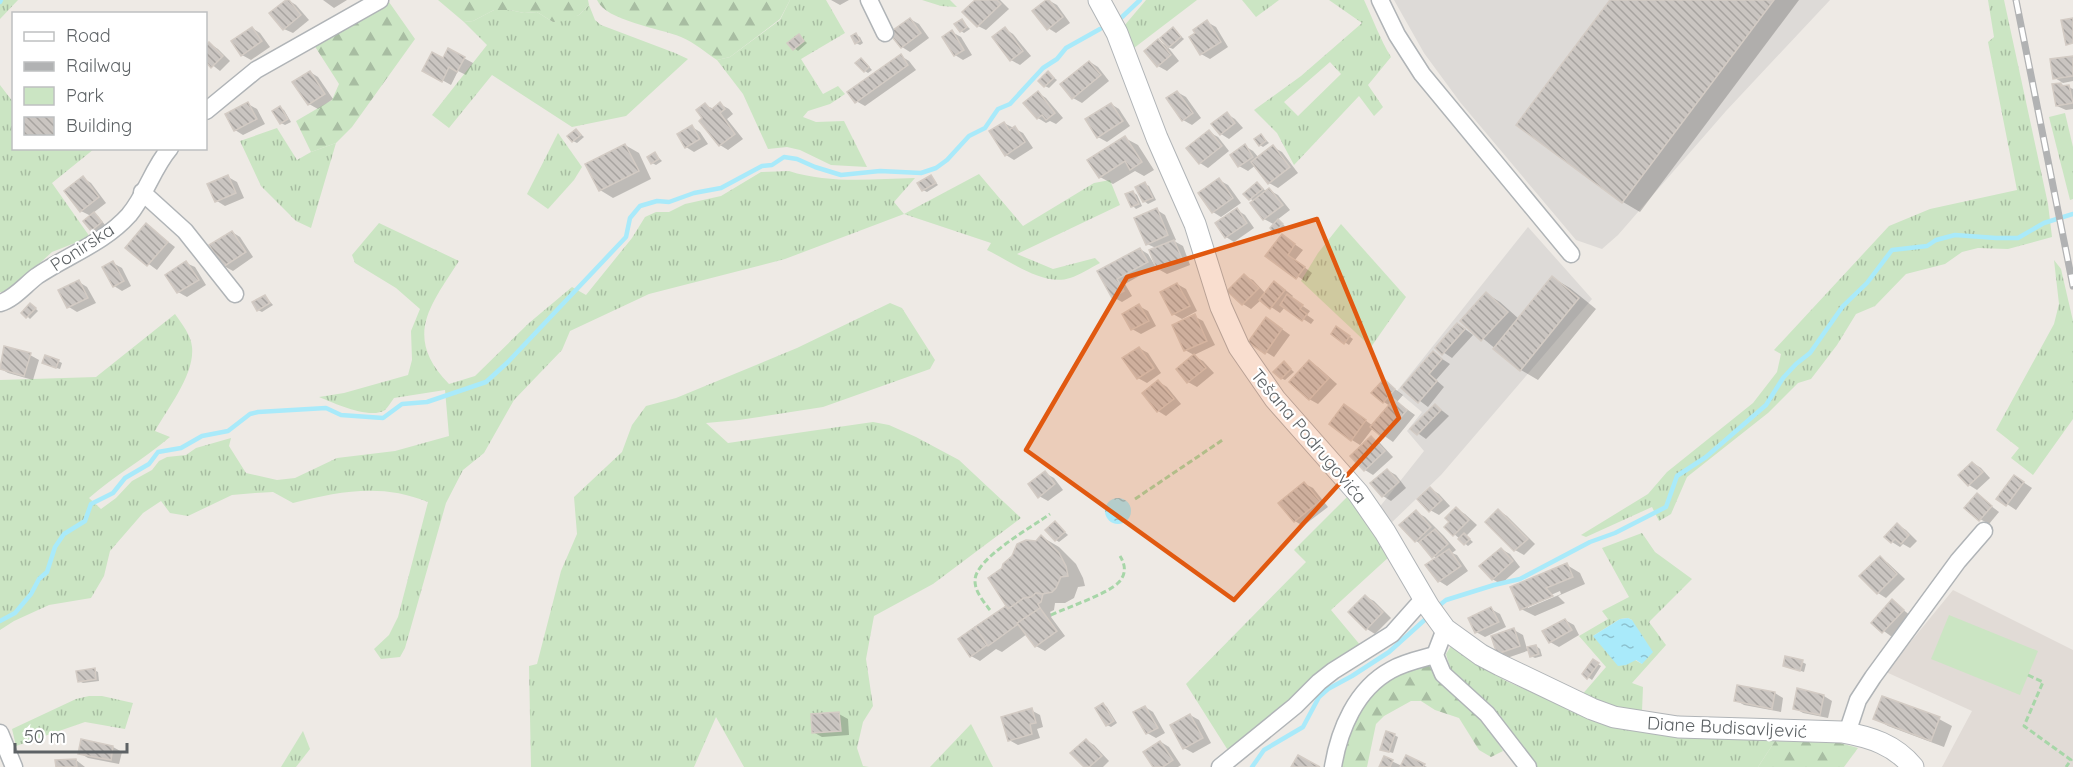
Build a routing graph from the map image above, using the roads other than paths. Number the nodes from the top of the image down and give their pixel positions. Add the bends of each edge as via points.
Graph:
1 (380, 0) edge
2 (869, 0) edge
3 (1099, 0) edge
4 (1380, 0) edge
5 (885, 33) dead end
6 (207, 110) edge
7 (169, 150) edge
8 (142, 192) junction
9 (1571, 254) dead end
10 (235, 294) dead end
11 (0, 303) edge
12 (1984, 531) dead end
13 (1434, 613) junction
14 (1435, 655) junction
15 (0, 733) edge
16 (1847, 733) junction
17 (15, 767) edge
18 (1220, 767) edge
19 (1333, 767) edge
20 (1528, 767) edge
21 (1913, 767) edge

1 - 6 street via 256,70
2 - 5 street
3 - 13 street, Tešana Podrugovića via 1118,33 1157,138 1195,224 1221,307 1239,347 1275,399 1358,493
4 - 9 street via 1422,74
7 - 8 street, Ponirska
8 - 10 street via 185,231
8 - 11 street, Ponirska via 127,217 110,232
12 - 16 street via 1873,677 1858,700
13 - 14 street
13 - 16 street, Diane Budisavljević via 1481,655 1614,717 1677,727
13 - 18 street via 1333,671
14 - 19 street via 1400,666 1375,682 1344,724
14 - 20 street via 1443,674 1487,714
15 - 17 street
16 - 21 street, Diane Budisavljević via 1880,742 1897,751

